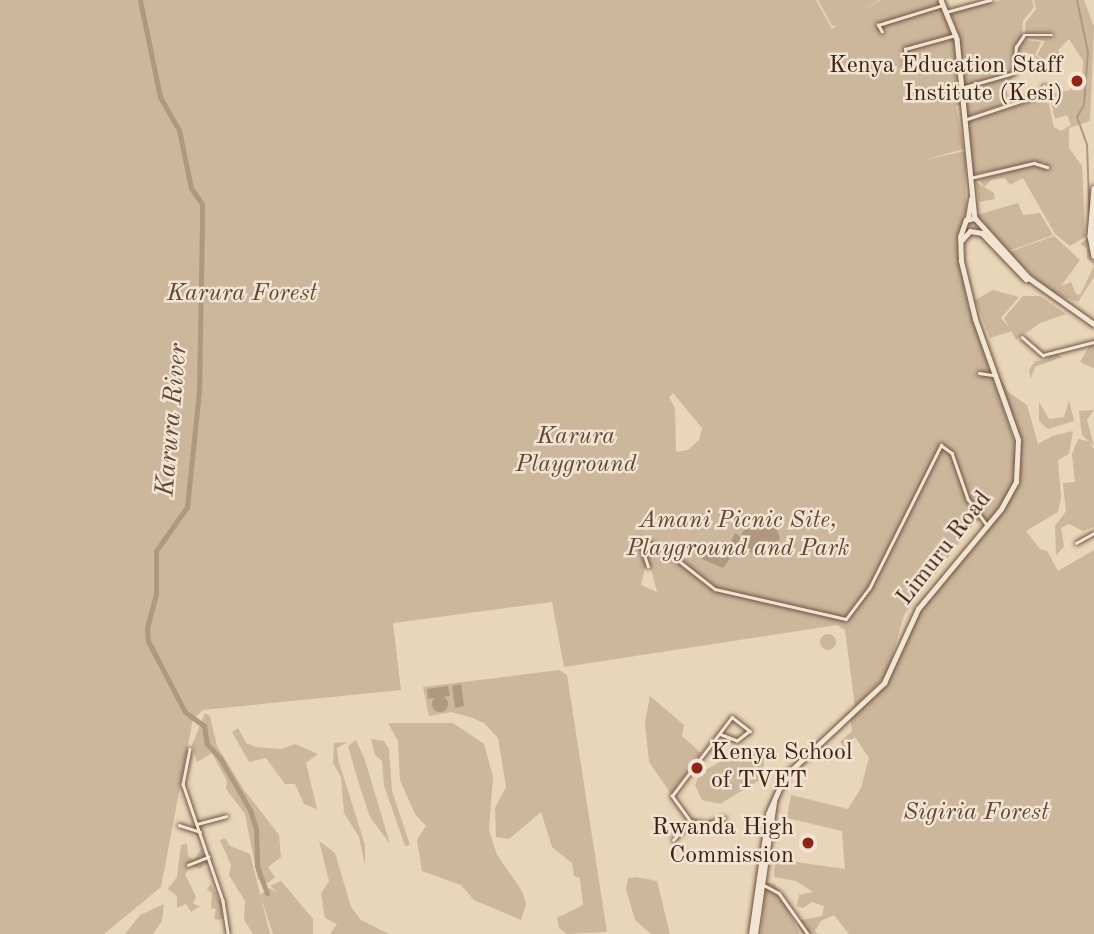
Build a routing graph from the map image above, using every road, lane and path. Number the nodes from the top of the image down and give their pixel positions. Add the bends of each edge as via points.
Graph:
1 (990, 0) edge
2 (942, 2) edge
3 (946, 12) junction
4 (882, 32) dead end
5 (956, 35) junction
6 (1052, 35) dead end
7 (907, 66) dead end
8 (1044, 86) dead end
9 (961, 88) junction
10 (964, 120) junction
11 (1047, 167) dead end
12 (970, 178) junction
13 (1094, 188) edge
14 (972, 192) junction
15 (968, 219) junction
16 (977, 220) junction
17 (965, 224) junction
18 (1092, 226) edge
19 (973, 231) junction
20 (1094, 242) edge
21 (959, 245) junction
22 (1094, 256) edge
23 (1094, 325) edge
24 (1022, 337) dead end
25 (1094, 342) edge
26 (979, 373) dead end
27 (994, 375) junction
28 (987, 525) junction
29 (1094, 533) edge
30 (1076, 543) dead end
31 (648, 567) dead end
32 (721, 735) junction
33 (190, 749) dead end
34 (776, 794) junction
35 (226, 816) dead end
36 (724, 818) dead end
37 (690, 821) junction
38 (197, 824) junction
39 (179, 825) dead end
40 (200, 832) junction
41 (673, 840) dead end
42 (208, 857) junction
43 (188, 865) dead end
44 (760, 886) junction
45 (752, 933) edge
46 (228, 934) edge
47 (808, 934) edge

1 - 3 street
2 - 3 main road
2 - 4 street via 878,25
3 - 5 main road
5 - 7 street via 905,49
5 - 9 main road
6 - 9 street via 1024,34 1016,47 1014,73
8 - 10 street via 1042,94
9 - 10 main road
10 - 12 main road
11 - 12 street via 1034,163
12 - 14 main road
13 - 18 main road
14 - 15 main road
14 - 16 main road
15 - 16 main road
15 - 17 main road, Limuru Road
16 - 19 main road
16 - 23 main road via 1028,278
17 - 19 main road
17 - 21 main road, Limuru Road
18 - 20 main road
18 - 22 main road
19 - 21 main road
19 - 23 main road via 1027,280
21 - 27 main road, Limuru Road via 975,319
24 - 25 street via 1043,355
26 - 27 street
27 - 28 main road, Limuru Road via 1018,440 1019,458 1016,482
28 - 31 street via 968,499 951,453 941,445 869,589 846,620 715,589 664,549 639,540
28 - 34 main road, Limuru Road via 918,609 887,679 800,760
29 - 30 street
32 - 32 street via 729,719 737,717 750,731 735,741
32 - 37 street via 673,796
33 - 38 street via 183,784
34 - 44 main road, Limuru Road
34 - 44 main road, Limuru Road via 768,814
35 - 38 street
36 - 37 street via 708,824
37 - 41 street
38 - 40 street
39 - 40 street
40 - 42 street
42 - 43 street
42 - 46 street via 224,903
44 - 45 main road, Limuru Road
44 - 47 street via 779,893

